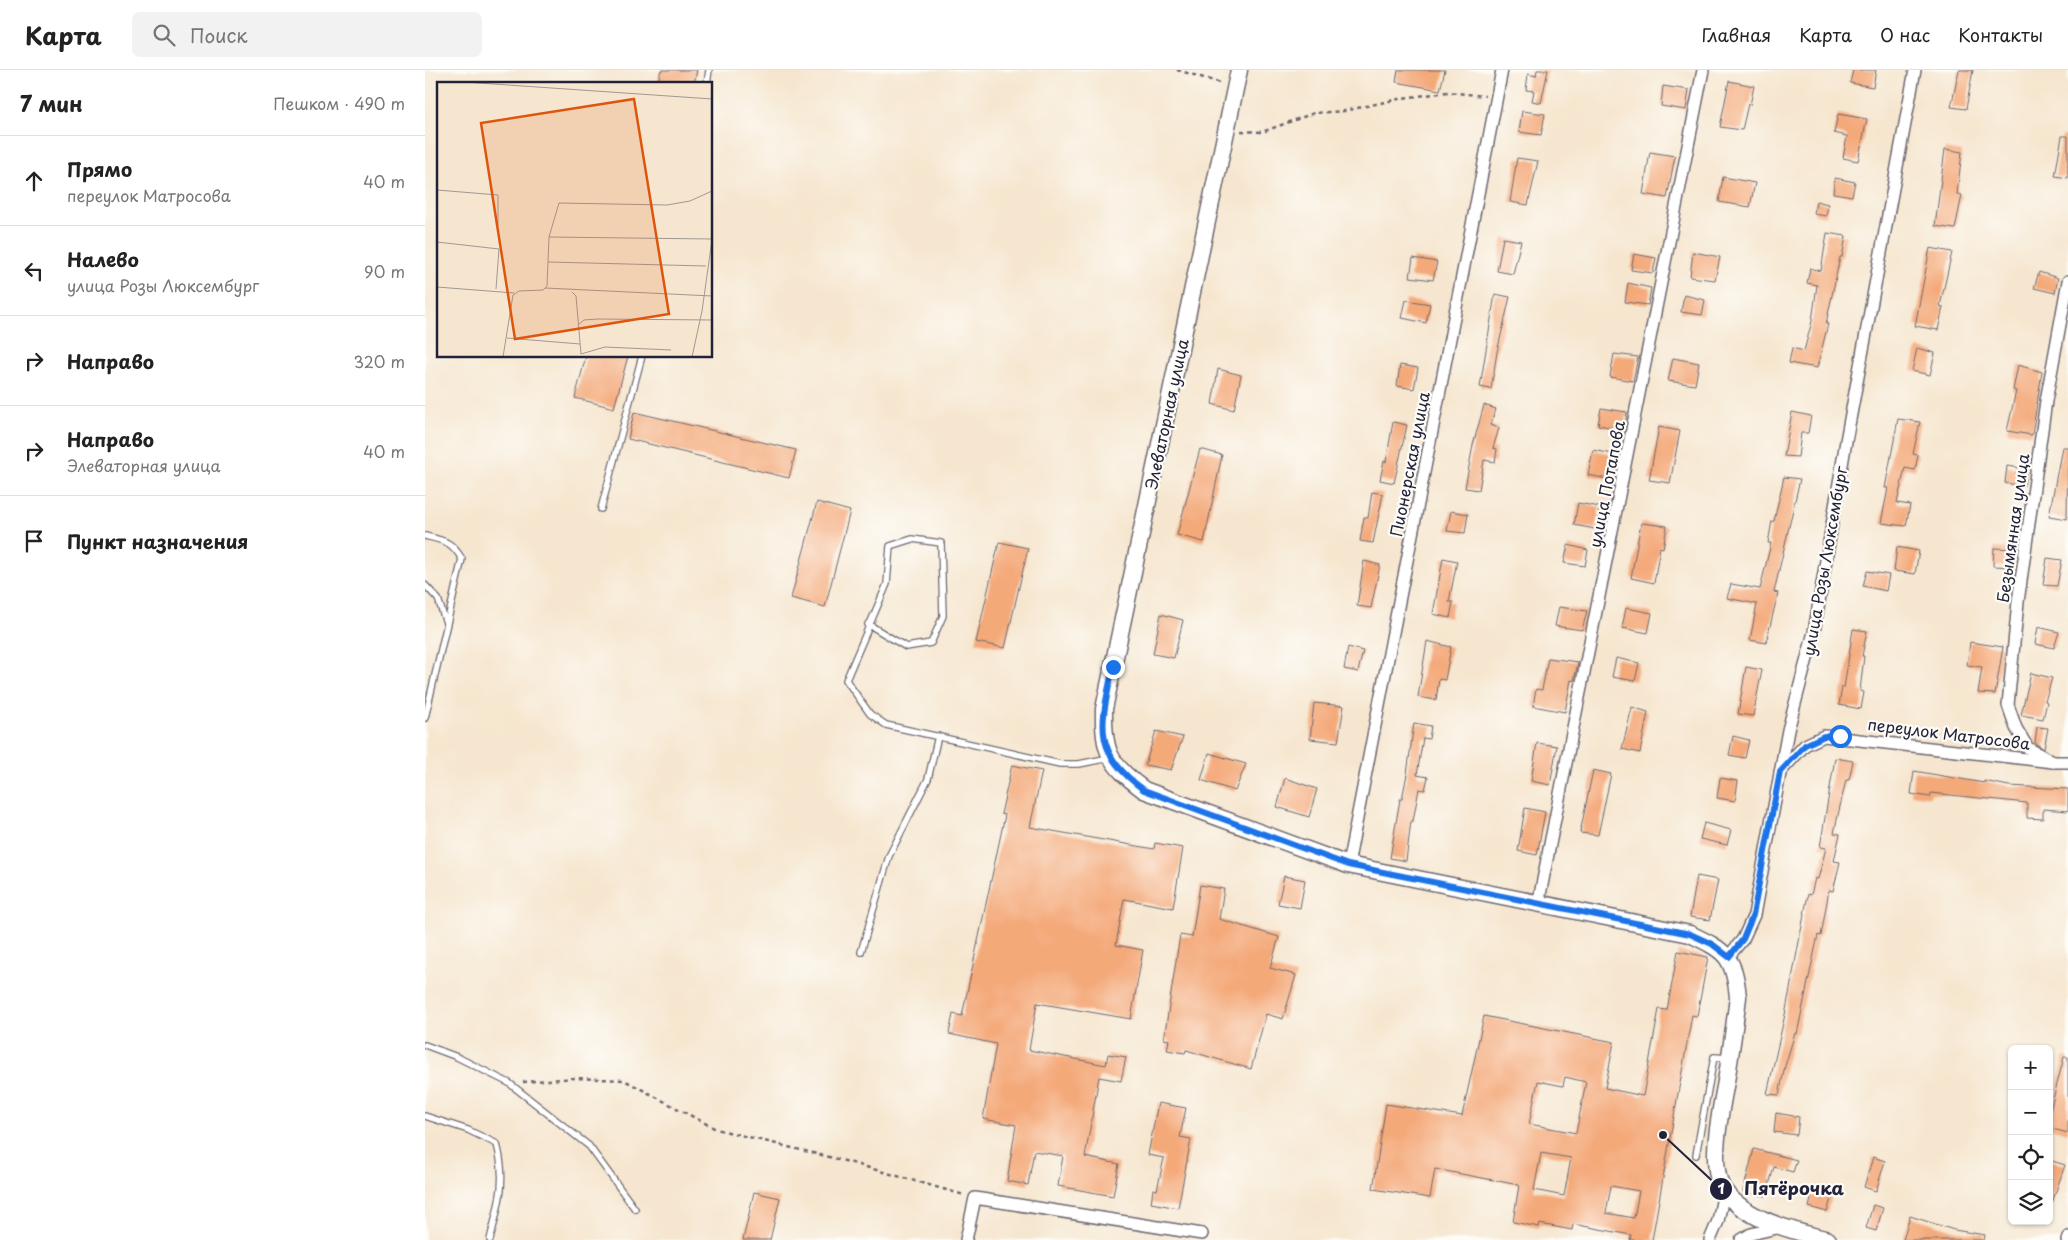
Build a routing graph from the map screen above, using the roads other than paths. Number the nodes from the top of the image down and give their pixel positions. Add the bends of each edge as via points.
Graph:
1 (1239, 70) edge
2 (1502, 70) edge
3 (1703, 70) edge
4 (1915, 70) edge
5 (2068, 281) edge
6 (641, 358) edge
7 (601, 509) dead end
8 (425, 536) edge
9 (425, 585) edge
10 (868, 624) junction
11 (447, 625) junction
12 (425, 718) edge
13 (938, 736) junction
14 (1111, 758) junction
15 (2053, 762) junction
16 (2068, 762) edge
17 (1780, 772) junction
18 (1348, 865) junction
19 (1538, 905) junction
20 (861, 952) dead end
21 (1729, 957) junction
22 (425, 1045) edge
23 (1730, 1058) junction
24 (425, 1116) edge
25 (1696, 1155) dead end
26 (1724, 1192) junction
27 (635, 1210) dead end
28 (1781, 1227) junction
29 (1202, 1234) dead end
30 (490, 1240) edge
31 (966, 1240) edge
32 (1710, 1240) edge
33 (1741, 1240) edge
34 (1828, 1240) edge

1 - 14 main road, Элеваторная улица via 1104,709 1103,736
2 - 18 street, Пионерская улица
3 - 19 street, улица Потапова
4 - 17 street, улица Розы Люксембург via 1814,632 1787,730
5 - 15 street, Безымянная улица via 2043,420 2018,602 2008,705 2028,748
6 - 7 lane
8 - 11 lane via 454,546 462,559
9 - 11 lane via 438,599
10 - 10 lane via 887,584 890,546 912,540 941,543 943,616 931,643 905,647
10 - 13 lane via 846,680 870,714 887,725
11 - 12 lane
13 - 14 lane via 1060,764
13 - 20 lane via 928,779 889,856
14 - 18 main road via 1127,778 1144,790
15 - 16 street, переулок Матросова
15 - 17 street, переулок Матросова via 1824,736 1805,745
17 - 21 street, улица Розы Люксембург via 1753,915 1743,939
18 - 19 main road
19 - 21 main road via 1690,934 1712,944
21 - 23 main road via 1738,997
22 - 27 lane via 509,1083 589,1146
23 - 25 lane via 1714,1056
23 - 26 main road via 1717,1134 1716,1159
24 - 30 lane via 468,1130 497,1144 502,1165 501,1193
26 - 28 main road via 1740,1207
26 - 32 street
28 - 33 street via 1751,1234
28 - 34 main road
29 - 31 street via 975,1198

